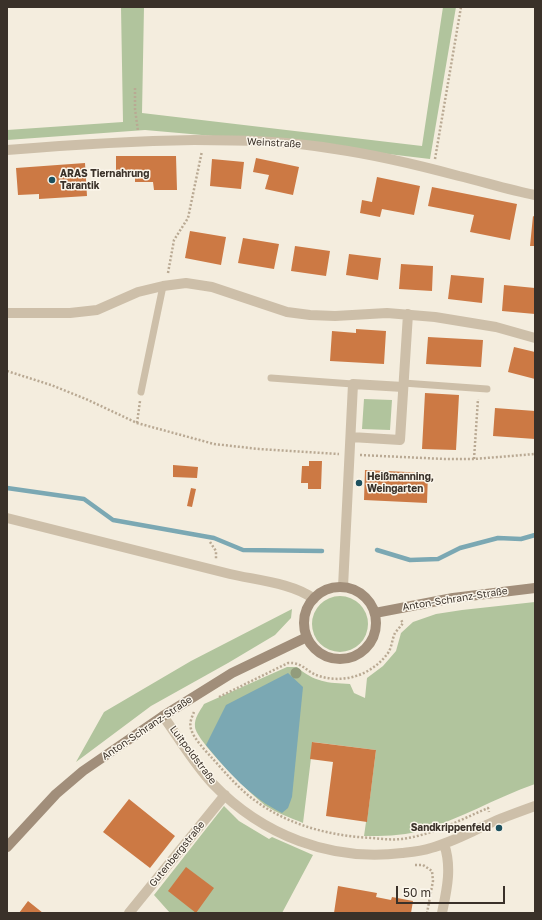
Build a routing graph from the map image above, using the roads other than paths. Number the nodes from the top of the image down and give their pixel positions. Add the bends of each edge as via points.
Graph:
1 (7, 150) edge
2 (535, 195) edge
3 (165, 285) junction
4 (7, 312) edge
5 (408, 314) junction
6 (535, 338) edge
7 (271, 378) dead end
8 (354, 384) junction
9 (403, 385) junction
10 (487, 389) dead end
11 (141, 392) road end
12 (351, 437) junction
13 (7, 518) edge
14 (344, 587) junction
15 (535, 588) edge
16 (314, 598) junction
17 (375, 613) junction
18 (307, 637) junction
19 (163, 716) junction
20 (225, 795) junction
21 (535, 806) edge
22 (444, 844) junction
23 (7, 847) edge
24 (129, 913) edge
25 (442, 913) edge

1 - 2 street, Weinstraße via 143,141 263,141 304,144 434,169
3 - 4 street via 138,292 96,310 70,314
3 - 5 street via 186,283 212,287 287,312 310,315
3 - 11 lane
5 - 6 street via 461,320
5 - 9 street
7 - 8 lane
8 - 9 street
8 - 12 street
9 - 10 lane
9 - 12 street via 400,440
12 - 14 street
13 - 16 street via 288,587
14 - 16 main road via 327,590
14 - 17 main road via 366,598
15 - 17 main road, Anton-Schranz-Straße via 483,593
16 - 18 main road via 304,617
17 - 18 main road via 376,630 373,640 352,658 330,658 320,654
18 - 19 main road, Anton-Schranz-Straße via 232,673
19 - 20 street, Luitpoldstraße via 201,769
19 - 23 main road, Anton-Schranz-Straße via 83,771 56,794
20 - 22 street, Luitpoldstraße via 268,827 317,848 353,854 388,855
20 - 24 street, Gutenbergstraße
21 - 22 street, Luitpoldstraße
22 - 25 street via 449,872

